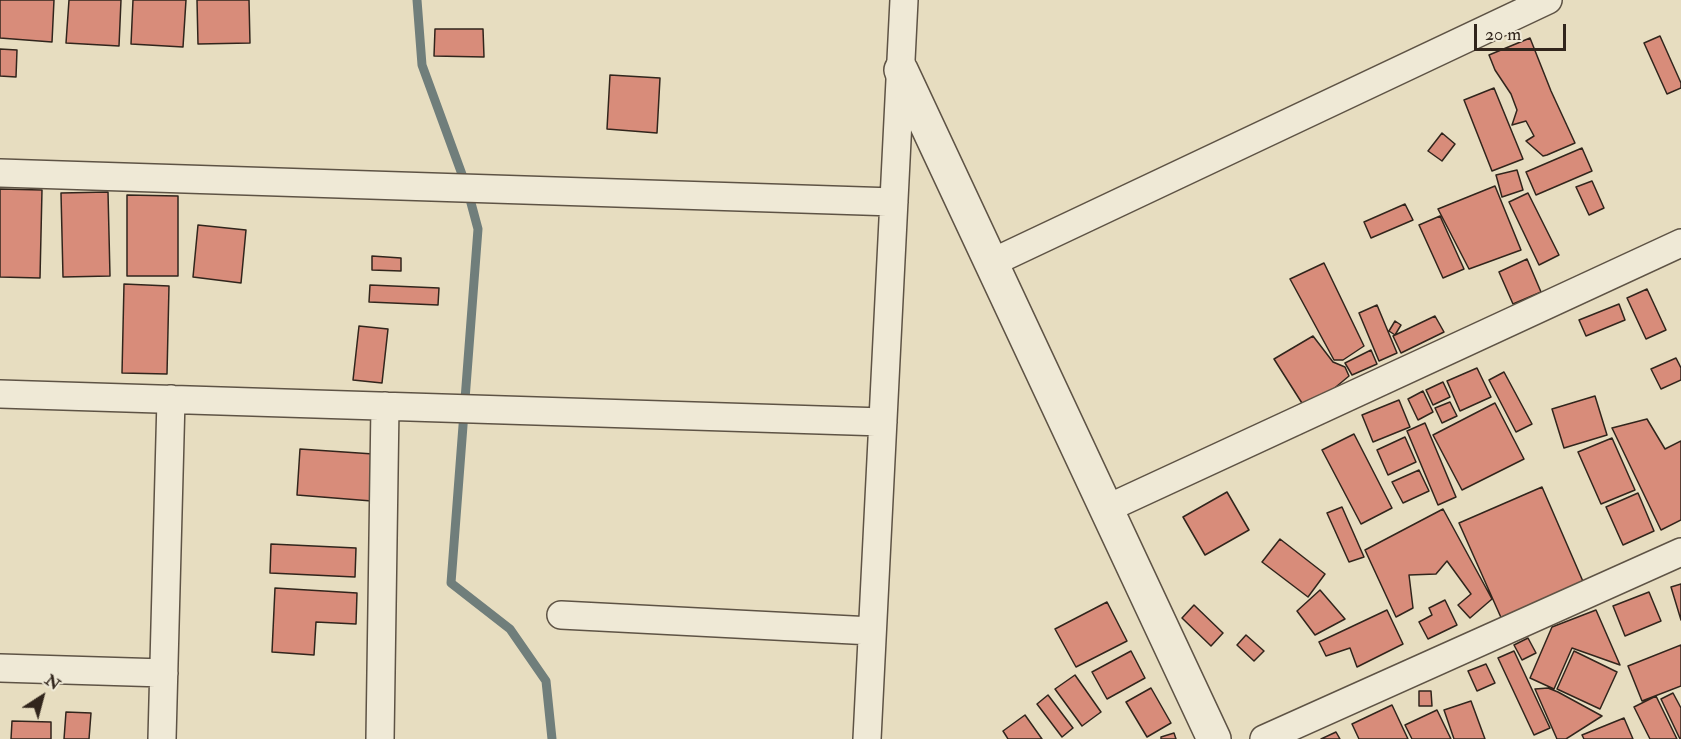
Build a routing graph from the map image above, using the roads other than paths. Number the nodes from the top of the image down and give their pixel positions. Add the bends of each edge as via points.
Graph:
1 (904, 0) edge
2 (1546, 0) edge
3 (901, 70) junction
4 (0, 173) edge
5 (894, 202) junction
6 (1681, 243) edge
7 (991, 263) junction
8 (0, 394) edge
9 (171, 399) junction
10 (385, 406) junction
11 (883, 422) junction
12 (1106, 509) junction
13 (1681, 552) edge
14 (561, 615) dead end
15 (872, 631) junction
16 (0, 668) edge
17 (164, 673) junction
18 (162, 739) edge
19 (380, 739) edge
20 (867, 739) edge
21 (1214, 739) edge
22 (1264, 739) edge

1 - 3 street
2 - 7 street
3 - 5 street
3 - 7 street
4 - 5 street
5 - 11 street
6 - 12 street
7 - 12 street
8 - 9 street
9 - 10 street
9 - 17 street
10 - 11 street
10 - 19 street
11 - 15 street
12 - 21 street
13 - 22 street
14 - 15 street
15 - 20 street
16 - 17 street
17 - 18 street

